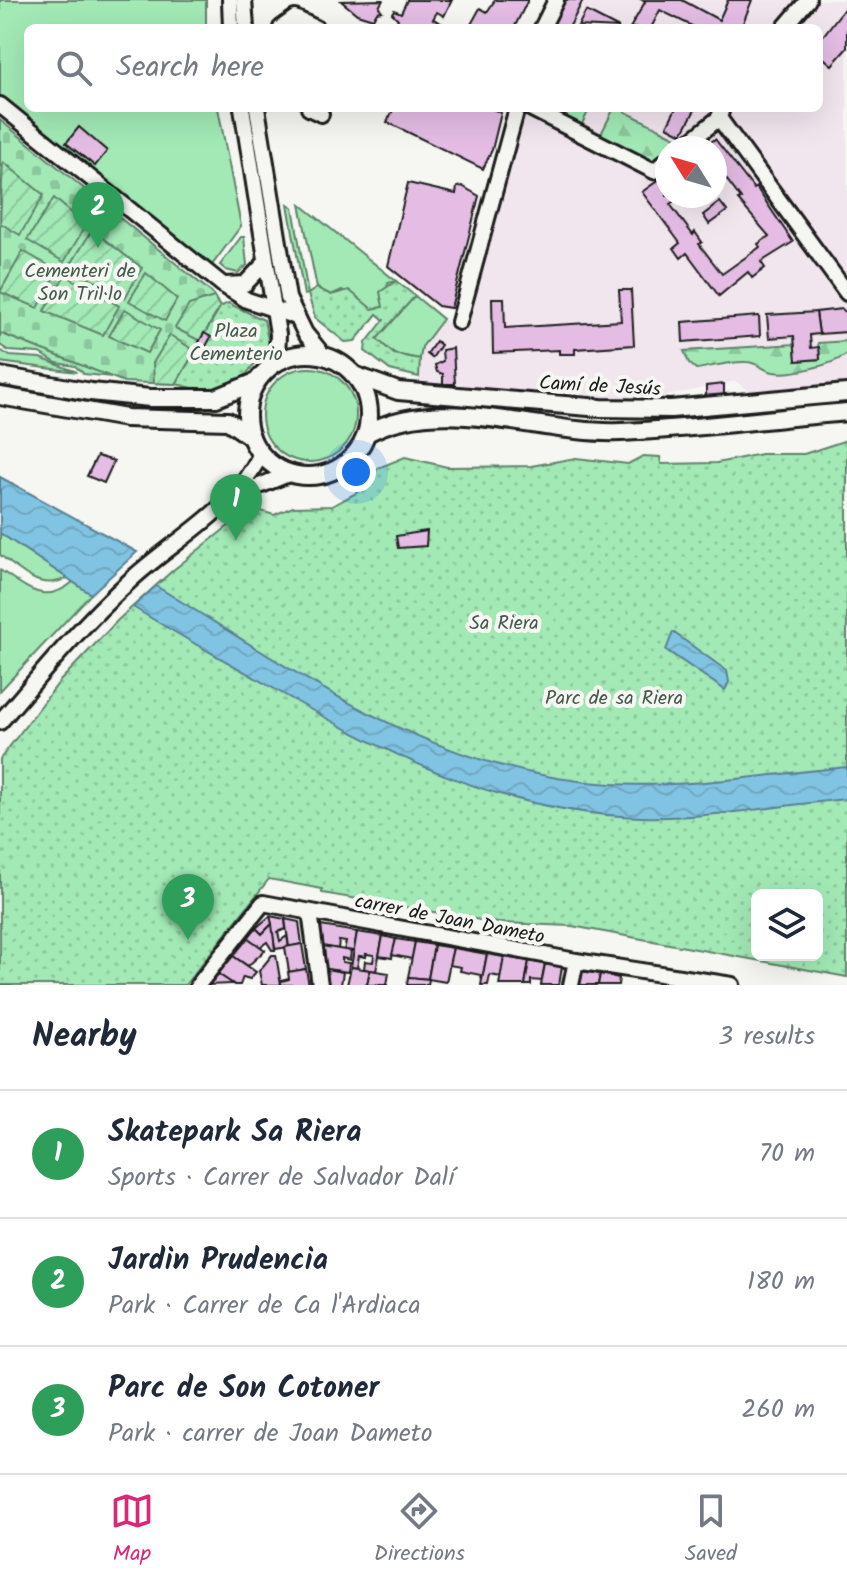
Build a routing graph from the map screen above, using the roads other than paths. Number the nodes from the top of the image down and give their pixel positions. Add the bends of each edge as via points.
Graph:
1 (230, 0) edge
2 (244, 0) edge
3 (556, 0) edge
4 (808, 0) edge
5 (231, 24) edge
6 (246, 24) edge
7 (287, 24) edge
8 (308, 24) edge
9 (544, 24) edge
10 (787, 24) edge
11 (0, 105) edge
12 (243, 112) edge
13 (258, 112) edge
14 (516, 112) edge
15 (538, 112) edge
16 (720, 113) edge
17 (695, 136) edge
18 (655, 170) edge
19 (266, 262) junction
20 (223, 285) junction
21 (847, 293) edge
22 (272, 308) junction
23 (294, 316) junction
24 (459, 322) dead end
25 (323, 355) junction
26 (277, 361) junction
27 (354, 375) junction
28 (0, 376) edge
29 (256, 382) junction
30 (847, 393) edge
31 (0, 396) edge
32 (847, 412) edge
33 (367, 433) junction
34 (251, 437) junction
35 (261, 454) junction
36 (291, 473) junction
37 (236, 495) junction
38 (0, 722) edge
39 (310, 912) junction
40 (576, 961) junction
41 (198, 985) edge
42 (320, 985) edge
43 (571, 985) edge
44 (732, 985) edge

1 - 5 street
2 - 6 street
3 - 9 street
4 - 10 street
7 - 8 street via 295,18
11 - 20 street
12 - 19 street
13 - 23 street
14 - 24 street
15 - 18 street
16 - 17 street
16 - 21 street
19 - 20 street via 245,284
19 - 22 street
20 - 22 street
22 - 23 street
22 - 26 street
23 - 25 street
25 - 26 main road
25 - 27 main road
26 - 29 main road
27 - 30 main road, Camí de Jesús via 398,391 601,408 671,409
27 - 33 main road via 370,408
28 - 29 main road via 91,392 180,399 216,398
29 - 34 main road via 247,407
31 - 34 main road via 126,418 228,421
32 - 33 main road, Camí de Jesús via 618,432 431,415 398,420
33 - 36 main road via 359,450 337,468 319,474
34 - 35 main road
35 - 36 main road
35 - 37 street
36 - 37 street
37 - 38 street via 165,551 64,646
39 - 40 street, carrer de Joan Dameto
39 - 41 street, carrer de Joan Dameto via 263,903
39 - 42 street
40 - 43 street
40 - 44 street, carrer de Joan Dameto

